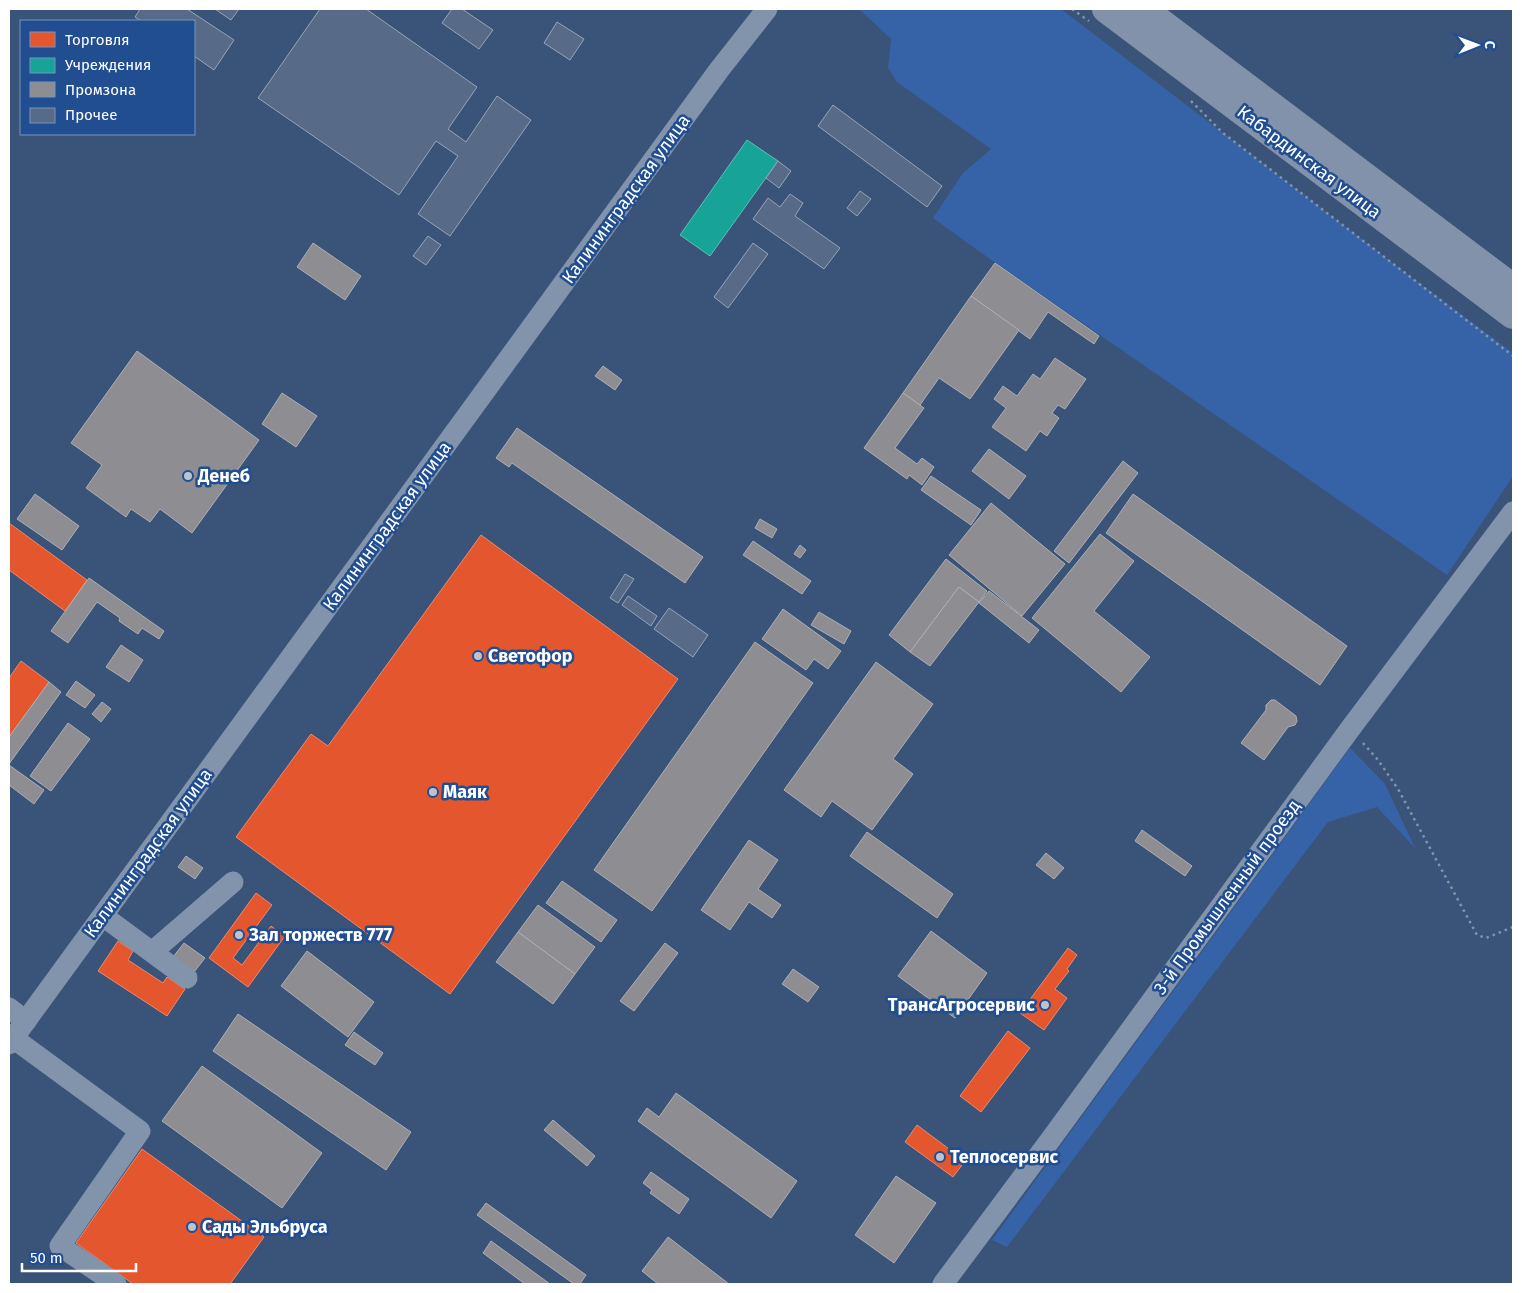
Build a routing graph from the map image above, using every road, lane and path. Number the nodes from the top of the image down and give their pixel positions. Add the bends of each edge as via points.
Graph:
1 (767, 9) edge
2 (1072, 9) edge
3 (1143, 9) edge
4 (1101, 18) edge
5 (1190, 100) dead end
6 (1513, 288) edge
7 (1513, 315) edge
8 (1513, 356) edge
9 (1513, 512) edge
10 (1350, 729) junction
11 (233, 882) dead end
12 (102, 916) junction
13 (1513, 927) edge
14 (152, 952) junction
15 (187, 978) dead end
16 (9, 1008) edge
17 (16, 1034) edge
18 (116, 1284) edge
19 (943, 1284) edge

1 - 12 street, Калининградская улица via 719,70
2 - 4 path
3 - 6 main road, Кабардинская улица
4 - 7 main road, Кабардинская улица
5 - 8 path via 1223,133
9 - 10 street, 3-й Промышленный проезд
10 - 13 path via 1398,789 1477,935 1486,938
10 - 19 street, 3-й Промышленный проезд
11 - 14 street
12 - 14 street
12 - 17 street, Калининградская улица
14 - 15 street
16 - 17 street
17 - 18 street via 140,1131 60,1246

